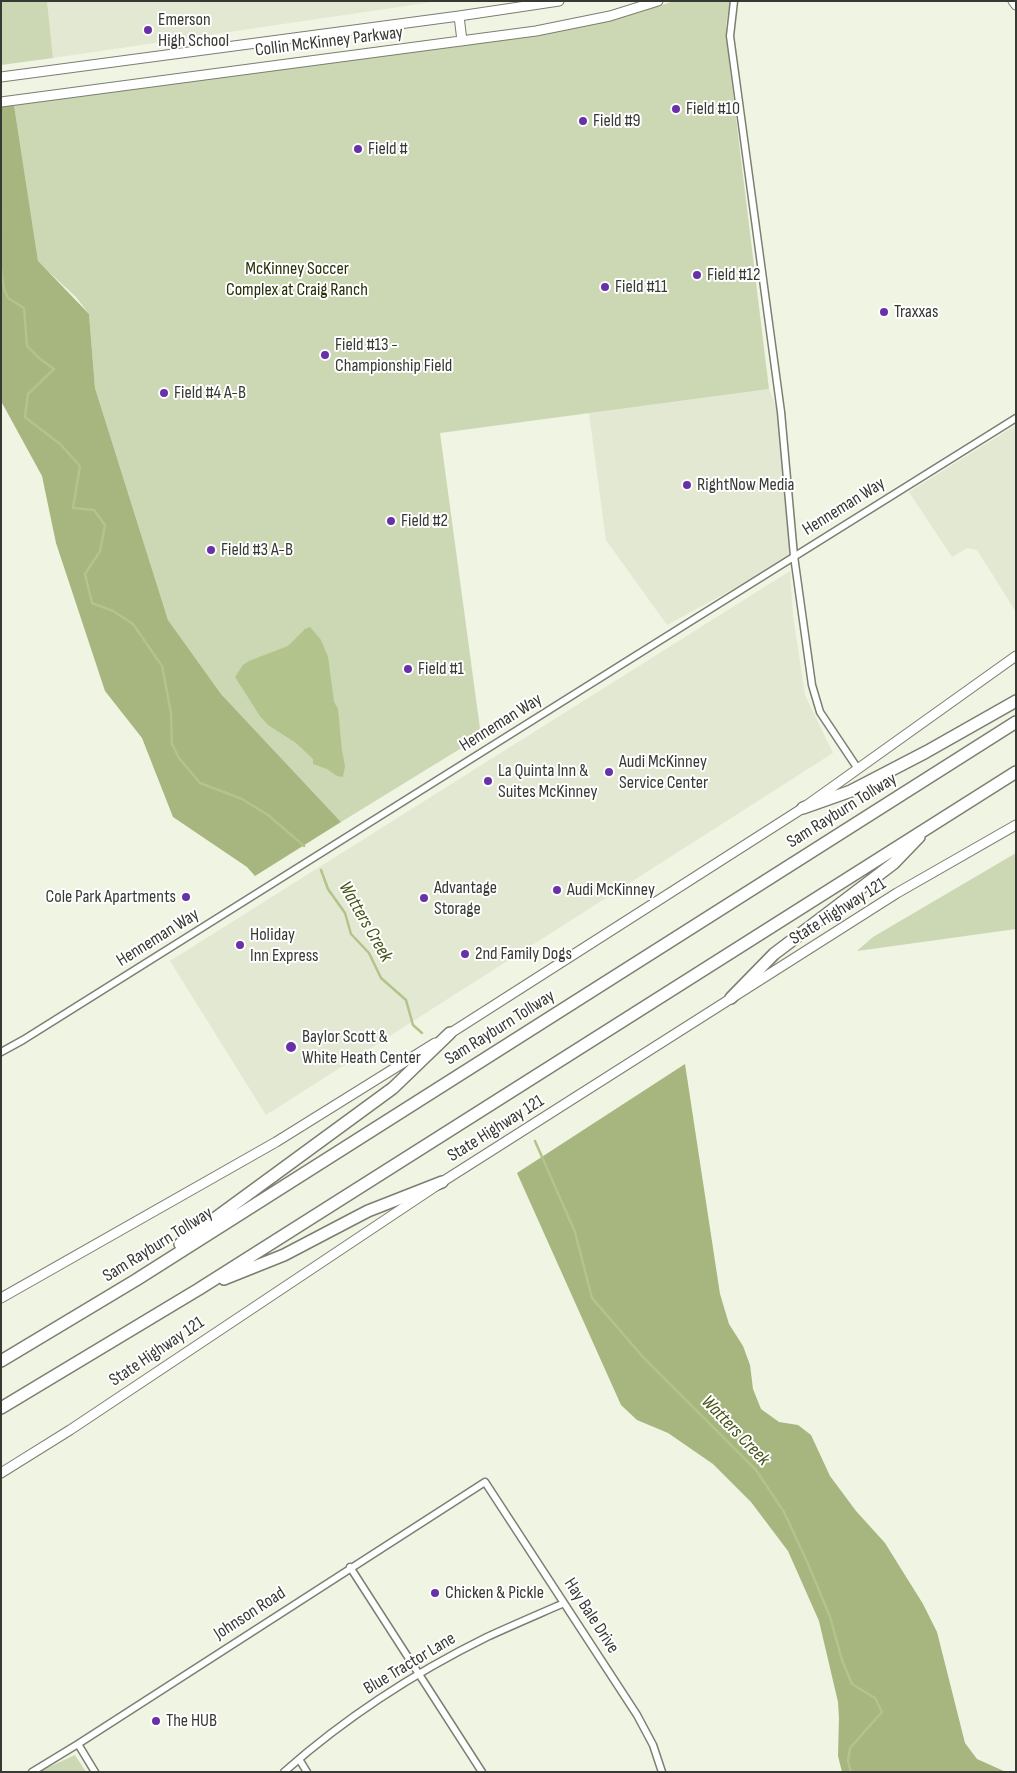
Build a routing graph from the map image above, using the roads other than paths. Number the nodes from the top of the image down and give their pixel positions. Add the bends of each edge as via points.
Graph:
1 (559, 1) edge
2 (658, 1) edge
3 (734, 1) edge
4 (1013, 1) edge
5 (1016, 6) edge
6 (459, 16) junction
7 (462, 41) junction
8 (1, 77) edge
9 (1, 102) edge
10 (1016, 418) edge
11 (794, 556) junction
12 (1016, 656) edge
13 (1016, 701) edge
14 (1016, 722) edge
15 (858, 769) junction
16 (1016, 772) edge
17 (803, 808) junction
18 (930, 825) junction
19 (1016, 825) edge
20 (731, 998) junction
21 (450, 1033) junction
22 (1, 1052) edge
23 (442, 1182) junction
24 (136, 1280) junction
25 (199, 1289) junction
26 (1, 1298) edge
27 (1, 1361) edge
28 (1, 1408) edge
29 (1, 1474) edge
30 (485, 1482) joint
31 (350, 1568) junction
32 (564, 1603) junction
33 (419, 1674) junction
34 (78, 1744) junction
35 (298, 1759) junction
36 (32, 1772) edge
37 (96, 1772) edge
38 (284, 1772) edge
39 (307, 1772) edge
40 (482, 1772) edge
41 (662, 1772) edge

1 - 6 main road, Collin McKinney Parkway
2 - 7 main road, Collin McKinney Parkway via 610,16
3 - 11 street via 730,36 781,412
4 - 5 main road
6 - 7 main road
6 - 8 main road, Collin McKinney Parkway
7 - 9 main road, Collin McKinney Parkway
10 - 11 street, Henneman Way
11 - 15 street via 812,685 820,712
11 - 22 street, Henneman Way
12 - 15 main road
13 - 17 highway via 851,791
14 - 24 highway, Sam Rayburn Tollway
15 - 17 main road
16 - 18 highway
17 - 21 main road
18 - 20 highway via 894,863 774,954
18 - 25 highway
19 - 20 main road, State Highway 121 via 897,893
20 - 23 main road, State Highway 121
21 - 24 highway via 393,1088 202,1227
21 - 26 main road via 276,1142
23 - 25 highway via 368,1211 284,1255
23 - 29 main road, State Highway 121
24 - 27 highway, Sam Rayburn Tollway
25 - 28 highway
30 - 31 street, Johnson Road
30 - 32 street, Hay Bale Drive
31 - 33 street
31 - 34 street, Johnson Road
32 - 33 street, Blue Tractor Lane via 489,1636
32 - 41 street, Hay Bale Drive via 645,1728
33 - 35 street, Blue Tractor Lane via 359,1713
33 - 40 street
34 - 36 street, Johnson Road
34 - 37 street
35 - 38 street, Blue Tractor Lane
35 - 39 street

